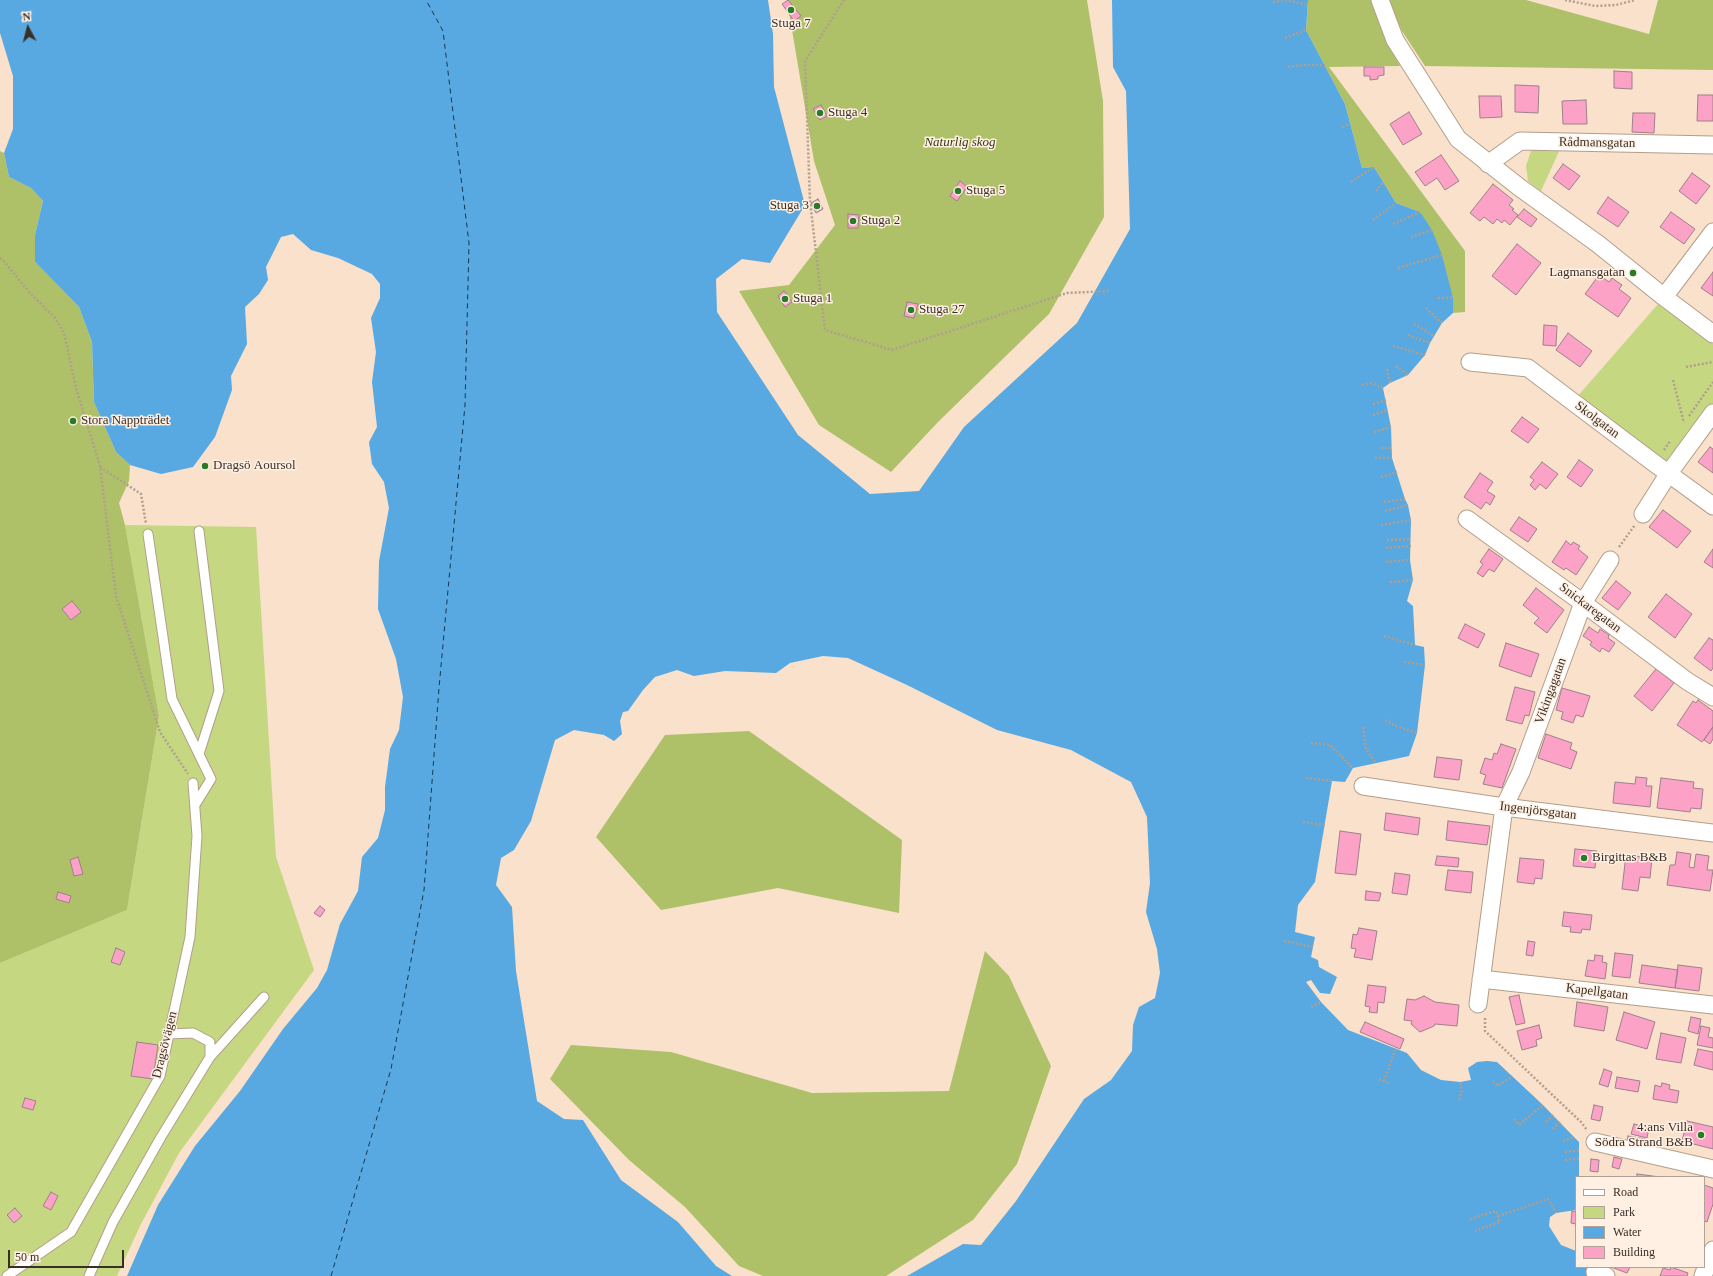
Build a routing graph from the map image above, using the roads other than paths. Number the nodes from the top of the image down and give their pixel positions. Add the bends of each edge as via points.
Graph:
1 (1380, 0) edge
2 (1713, 146) edge
3 (1488, 164) junction
4 (1713, 232) edge
5 (1664, 297) junction
6 (1713, 334) edge
7 (1470, 362) dead end
8 (1713, 412) edge
9 (1669, 473) junction
10 (1713, 506) edge
11 (1644, 514) road end
12 (1467, 519) dead end
13 (199, 531) dead end
14 (148, 534) road end
15 (1610, 560) road end
16 (1584, 602) junction
17 (1713, 697) edge
18 (199, 754) junction
19 (193, 783) road end
20 (1363, 786) dead end
21 (195, 805) junction
22 (1504, 807) junction
23 (1713, 834) edge
24 (1481, 979) junction
25 (264, 997) dead end
26 (1478, 1004) road end
27 (1713, 1005) edge
28 (169, 1034) junction
29 (210, 1057) junction
30 (1595, 1142) road end
31 (1713, 1169) edge
32 (1713, 1250) edge
33 (7, 1276) edge
34 (89, 1276) edge
35 (1703, 1276) edge

1 - 3 street via 1395,40 1458,139
2 - 3 street, Rådmansgatan via 1520,141
3 - 5 street via 1598,244
4 - 5 street
5 - 6 street
7 - 9 street, Skolgatan via 1528,368
8 - 9 street
9 - 10 street, Skolgatan
9 - 11 street
12 - 16 street, Snickaregatan
13 - 18 lane via 219,691
14 - 18 lane via 172,699
15 - 16 street, Vikingagatan
16 - 17 street, Snickaregatan via 1687,681
16 - 22 street, Vikingagatan via 1520,772
18 - 21 lane via 211,779
19 - 21 lane, Dragsövägen
20 - 22 street, Ingenjörsgatan
21 - 28 lane, Dragsövägen via 197,836 190,937
22 - 23 street, Ingenjörsgatan
22 - 24 street, Vikingagatan
24 - 26 street, Vikingagatan
24 - 27 street, Kapellgatan
25 - 29 lane
28 - 29 lane via 192,1033 210,1042
28 - 33 lane, Dragsövägen via 160,1076 71,1232
29 - 34 lane via 113,1222
30 - 31 street
32 - 35 street

